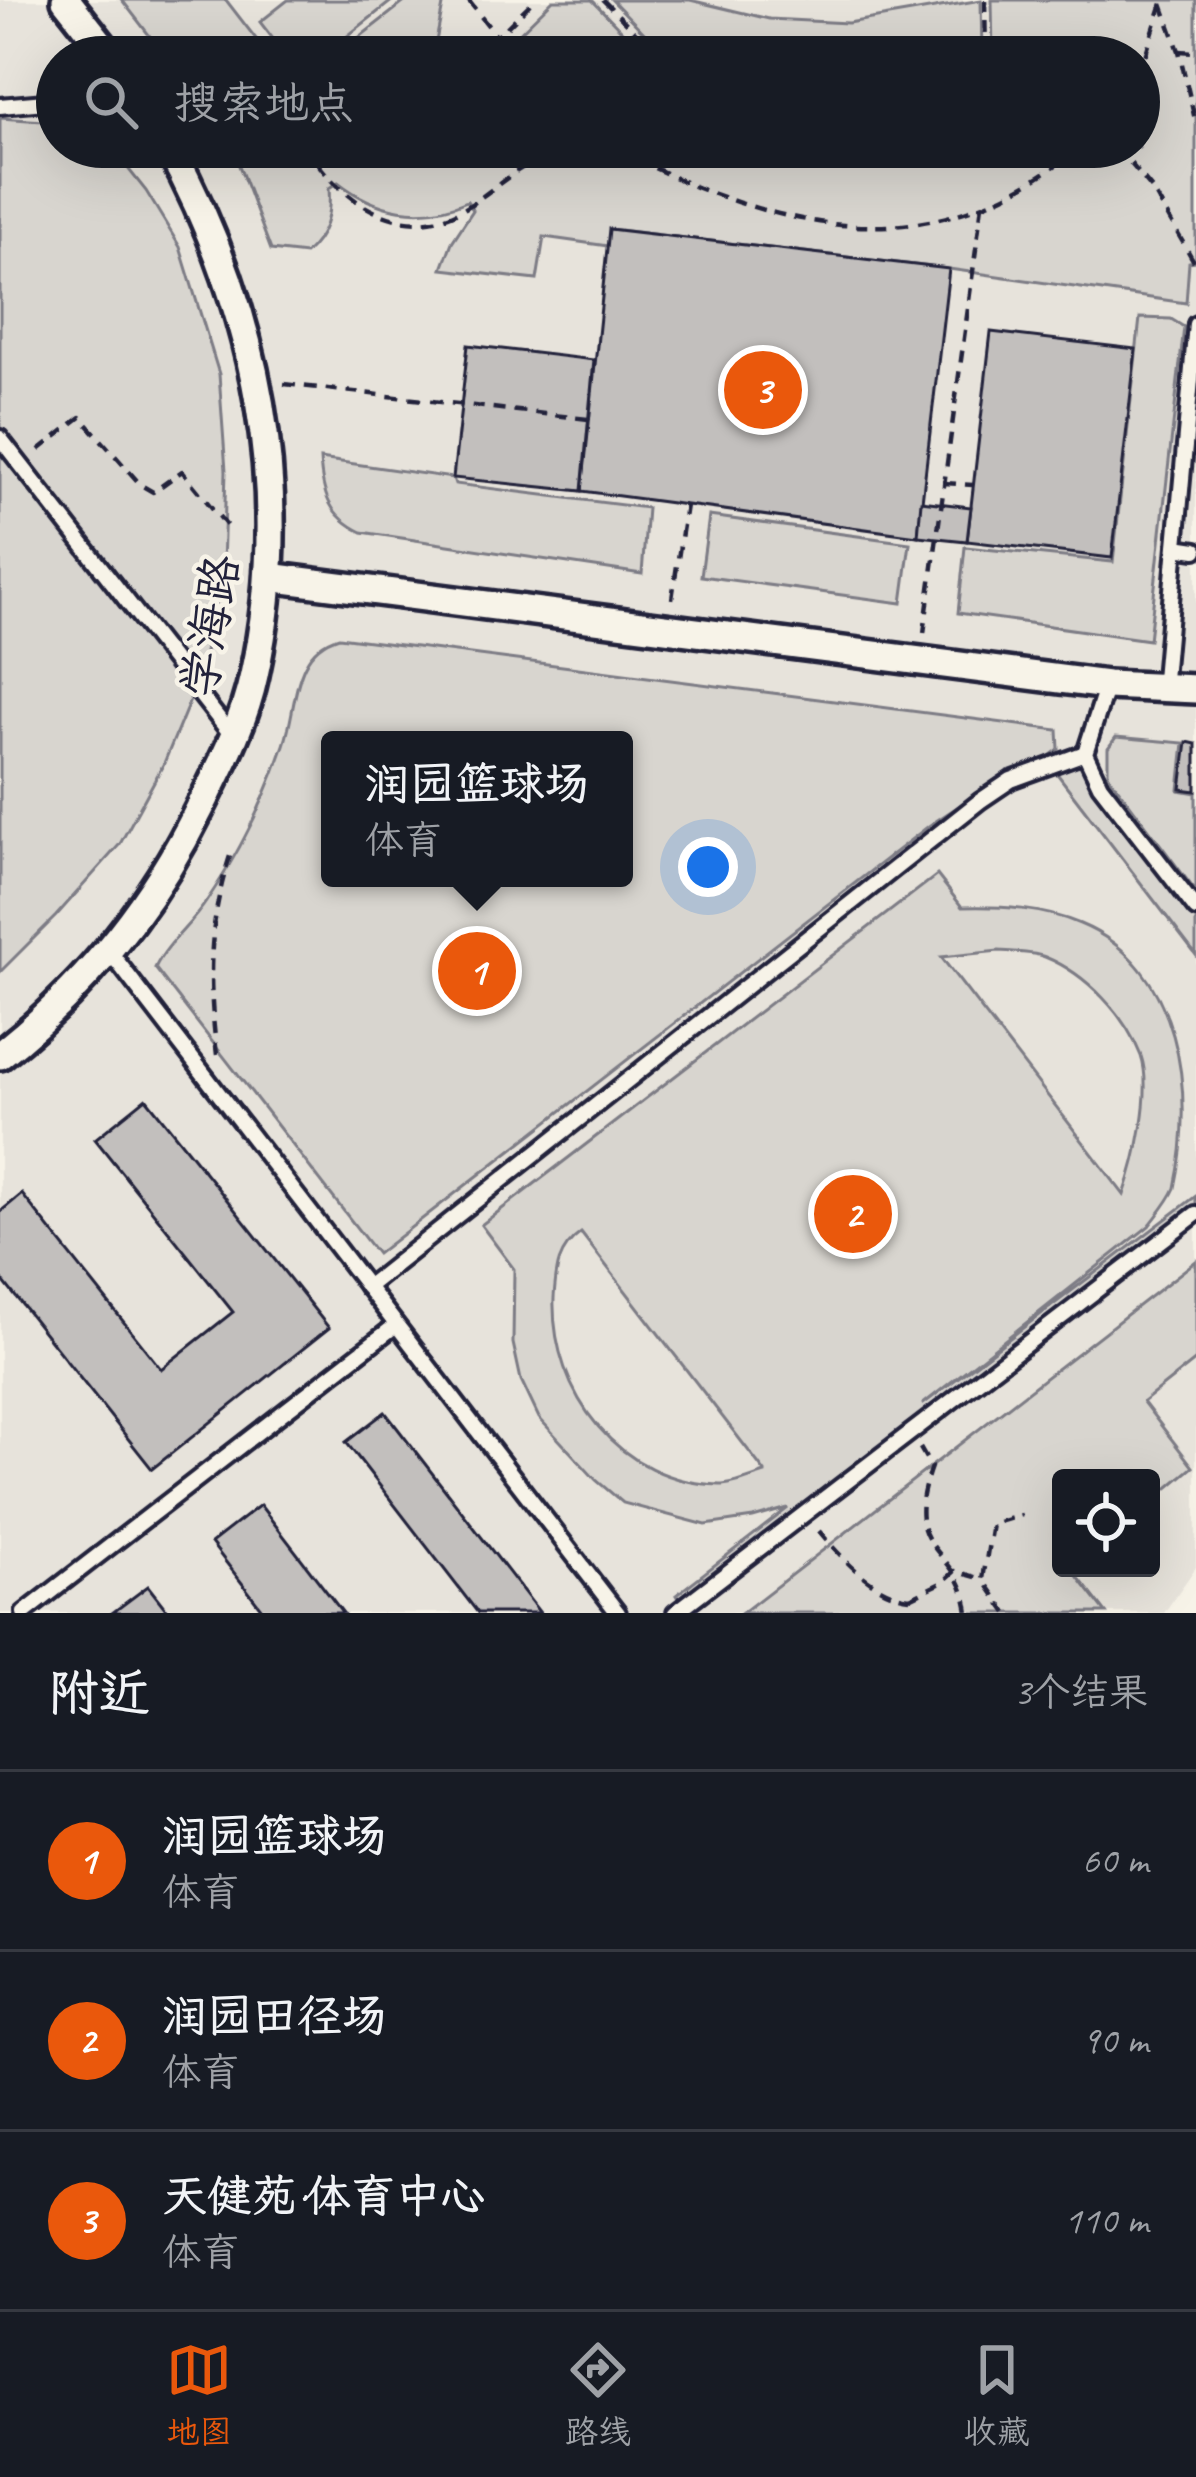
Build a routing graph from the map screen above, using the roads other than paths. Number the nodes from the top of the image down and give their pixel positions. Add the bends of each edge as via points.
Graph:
1 (66, 0) edge
2 (94, 36) edge
3 (36, 103) edge
4 (0, 106) edge
5 (179, 168) edge
6 (1196, 324) edge
7 (0, 437) edge
8 (1176, 548) junction
9 (1196, 550) edge
10 (268, 577) junction
11 (1107, 685) junction
12 (1196, 689) edge
13 (1163, 690) junction
14 (1196, 699) edge
15 (234, 739) junction
16 (1085, 753) junction
17 (1196, 909) edge
18 (110, 952) junction
19 (0, 1055) edge
20 (1196, 1214) edge
21 (367, 1287) junction
22 (396, 1325) junction
23 (24, 1613) edge
24 (618, 1613) edge
25 (675, 1613) edge

1 - 2 street
3 - 4 lane
5 - 10 street, 学海路 via 221,255 258,382 269,451
6 - 8 lane
7 - 15 lane
8 - 9 lane
8 - 13 lane
10 - 11 street
10 - 15 street, 学海路 via 254,678
11 - 13 street
11 - 16 lane
12 - 13 street
13 - 14 street
15 - 18 street, 学海路 via 178,852
16 - 17 lane via 1100,785
16 - 21 lane via 1011,780 980,801
18 - 19 street, 学海路
18 - 21 lane
20 - 25 lane
21 - 22 lane
22 - 23 lane
22 - 24 lane

